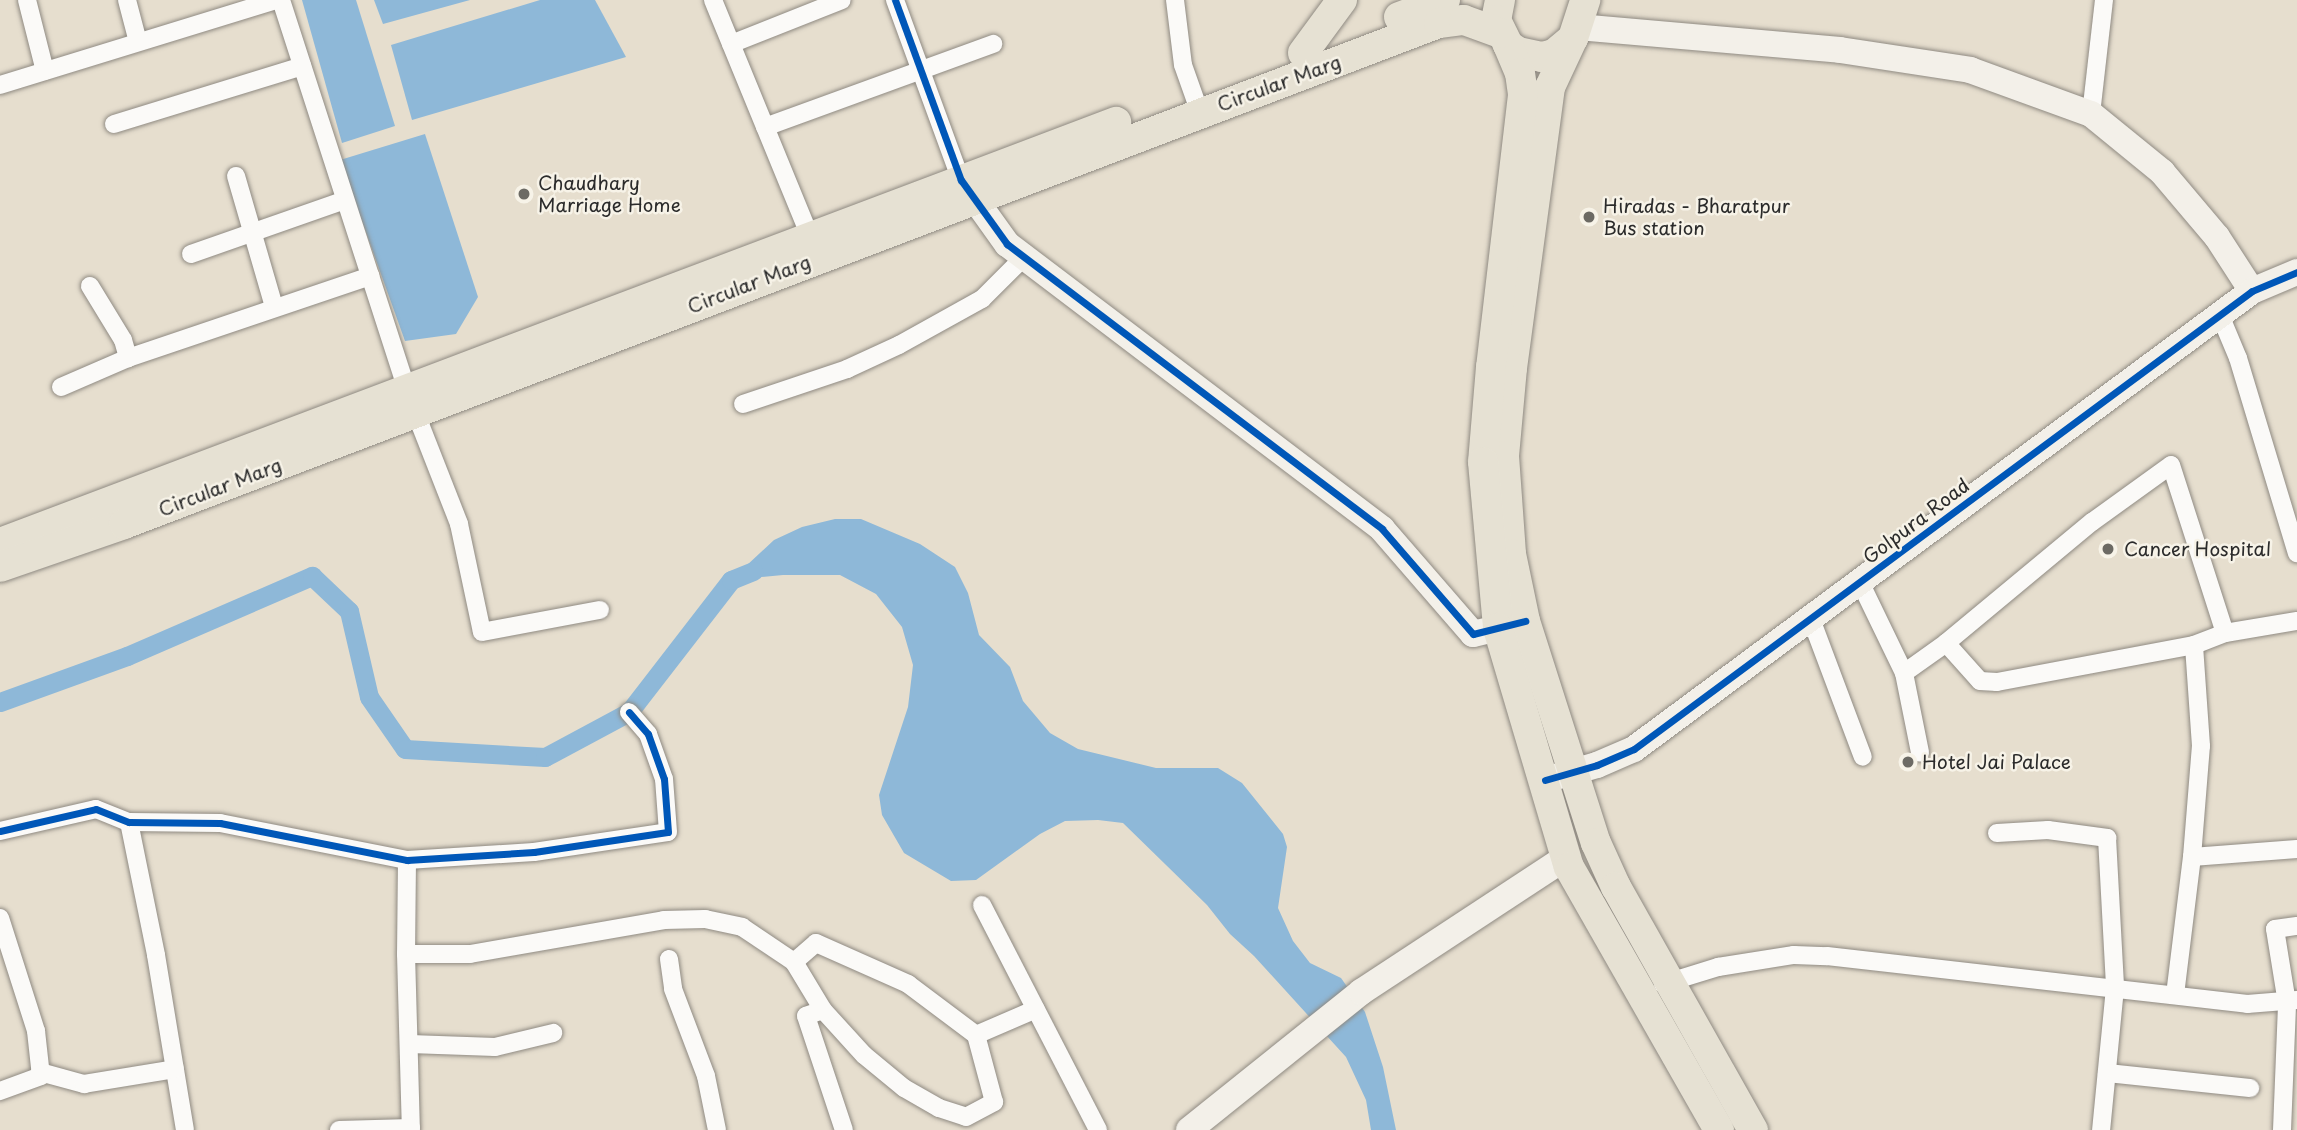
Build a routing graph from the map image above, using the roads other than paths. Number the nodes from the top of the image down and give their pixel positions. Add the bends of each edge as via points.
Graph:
1 (27, 0) edge
2 (127, 0) edge
3 (279, 0) edge
4 (713, 0) edge
5 (842, 0) edge
6 (895, 0) edge
7 (1175, 0) edge
8 (1342, 0) edge
9 (1445, 0) edge
10 (1500, 0) edge
11 (2104, 0) edge
12 (223, 8) edge
13 (1579, 16) edge
14 (1504, 39) junction
15 (138, 42) junction
16 (731, 44) junction
17 (993, 44) dead end
18 (1303, 52) junction
19 (302, 66) junction
20 (921, 70) junction
21 (45, 71) junction
22 (0, 85) edge
23 (1196, 103) junction
24 (2091, 114) junction
25 (114, 124) dead end
26 (765, 127) junction
27 (236, 176) dead end
28 (967, 189) junction
29 (345, 200) junction
30 (252, 231) junction
31 (810, 236) junction
32 (191, 254) dead end
33 (1024, 257) junction
34 (2297, 272) edge
35 (370, 276) junction
36 (90, 286) dead end
37 (2252, 291) junction
38 (274, 307) junction
39 (2220, 315) junction
40 (128, 358) junction
41 (61, 387) dead end
42 (411, 401) junction
43 (743, 404) dead end
44 (0, 543) edge
45 (2297, 553) edge
46 (0, 567) edge
47 (1860, 582) junction
48 (600, 610) dead end
49 (1811, 619) junction
50 (2297, 621) edge
51 (1511, 625) junction
52 (2225, 633) junction
53 (1947, 643) junction
54 (2194, 645) junction
55 (1904, 673) junction
56 (629, 712) dead end
57 (1920, 752) dead end
58 (1863, 757) dead end
59 (1559, 776) junction
60 (1585, 810) junction
61 (1555, 820) junction
62 (129, 822) junction
63 (0, 831) edge
64 (1997, 834) dead end
65 (2297, 849) edge
66 (1601, 852) junction
67 (2193, 857) junction
68 (407, 860) junction
69 (1567, 862) junction
70 (982, 905) dead end
71 (0, 919) edge
72 (2297, 926) edge
73 (406, 954) junction
74 (669, 959) dead end
75 (794, 962) junction
76 (1671, 981) junction
77 (2115, 988) junction
78 (1641, 992) junction
79 (2175, 995) junction
80 (2292, 1001) edge
81 (1036, 1009) junction
82 (823, 1010) junction
83 (553, 1033) dead end
84 (976, 1035) junction
85 (410, 1044) junction
86 (175, 1069) junction
87 (40, 1072) junction
88 (2107, 1073) junction
89 (2250, 1088) dead end
90 (0, 1091) edge
91 (2290, 1107) edge
92 (968, 1124) edge
93 (411, 1129) edge
94 (185, 1130) edge
95 (339, 1130) edge
96 (717, 1130) edge
97 (844, 1130) edge
98 (1098, 1130) edge
99 (1189, 1130) edge
100 (1719, 1130) edge
101 (1753, 1130) edge
102 (2101, 1130) edge
103 (2282, 1130) edge

1 - 21 street
2 - 15 street
3 - 12 street
3 - 19 street
4 - 16 street
5 - 16 street
6 - 20 street
7 - 23 street via 1183,65
8 - 18 main road
9 - 18 main road, Circular Marg
10 - 14 main road via 1496,20
11 - 24 street
12 - 15 street
13 - 14 main road, Circular Marg via 1554,54 1542,57 1518,52
13 - 24 street via 1970,70
13 - 51 main road via 1550,87 1512,368 1504,456
14 - 23 main road, Circular Marg via 1464,20 1439,23
14 - 51 main road via 1520,73 1523,94 1483,462
15 - 21 street
16 - 26 street
17 - 20 street
18 - 23 main road, Circular Marg
19 - 25 street
19 - 29 street
20 - 26 street
20 - 28 street
21 - 22 street
23 - 28 main road, Circular Marg
24 - 37 street via 2162,172 2217,237
26 - 31 street
27 - 30 street
28 - 31 main road, Circular Marg
28 - 33 street via 1007,244
28 - 42 main road, Circular Marg
29 - 30 street
29 - 35 street
30 - 32 street
30 - 38 street
31 - 42 main road, Circular Marg
33 - 43 street via 982,299 899,345 847,369
33 - 51 street via 1382,529 1473,634
34 - 37 street, Golpura Road
35 - 38 street
35 - 42 street
36 - 40 street via 123,340
37 - 39 street, Golpura Road
38 - 40 street
39 - 45 street via 2238,358
39 - 47 street, Golpura Road
40 - 41 street
42 - 44 main road, Circular Marg
42 - 46 main road, Circular Marg via 124,524
42 - 48 street via 459,524 482,632
47 - 49 street, Golpura Road
47 - 55 street
49 - 58 street
49 - 59 street, Golpura Road via 1634,749
50 - 52 street
51 - 59 main road
52 - 53 street via 2171,465 2092,522
52 - 54 street
53 - 54 street via 1980,681 1997,682
53 - 55 street
54 - 67 street via 2201,746
55 - 57 street
56 - 68 street via 648,734 664,779 668,832 534,852
59 - 60 main road
59 - 61 main road
60 - 61 main road via 1575,801 1566,801 1558,806
60 - 66 main road
61 - 69 main road
62 - 63 street via 96,809
62 - 68 street via 220,823
62 - 86 street
64 - 77 street via 2048,830 2107,838
65 - 67 street
66 - 69 main road via 1602,863 1592,875 1581,877
66 - 76 main road via 1616,887
67 - 79 street
68 - 73 street
69 - 78 main road
69 - 99 street via 1361,992
70 - 81 street
71 - 87 street via 36,1031
72 - 80 street via 2275,929
73 - 75 street via 470,954 632,924 705,919 742,927
73 - 85 street
74 - 96 street via 673,989 706,1076
75 - 82 street
75 - 84 street via 816,943 908,984
76 - 77 street via 1718,967 1794,955
76 - 78 street
76 - 101 main road
77 - 79 street
77 - 88 street
78 - 100 main road
79 - 80 street via 2247,1004
80 - 91 street
81 - 84 street
81 - 98 street
82 - 92 street via 864,1055 904,1088
82 - 97 street via 807,1016
83 - 85 street via 495,1047
84 - 92 street via 994,1102
85 - 93 street
86 - 87 street via 83,1084
86 - 94 street
87 - 90 street via 41,1076
88 - 89 street
88 - 102 street
91 - 103 street
93 - 95 street

